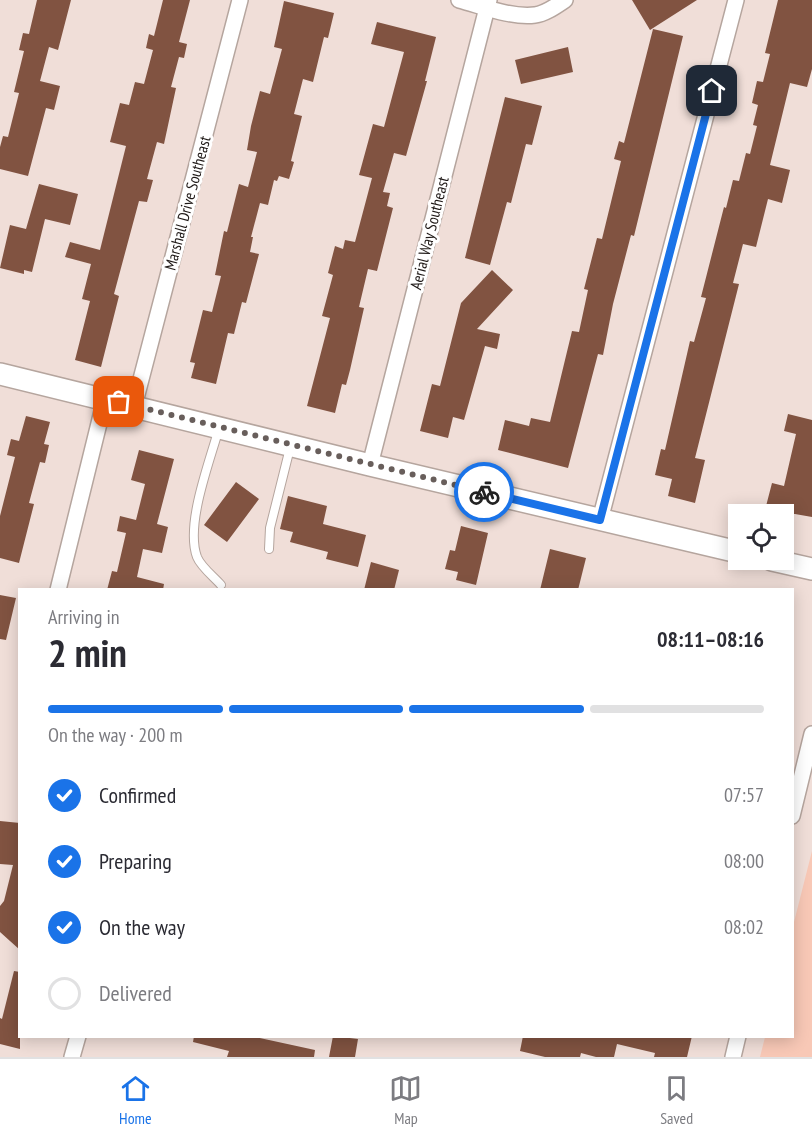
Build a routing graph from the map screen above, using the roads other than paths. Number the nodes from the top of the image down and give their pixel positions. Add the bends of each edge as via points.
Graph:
1 (240, 0) edge
2 (459, 0) edge
3 (565, 0) edge
4 (736, 0) edge
5 (488, 4) edge
6 (0, 374) edge
7 (105, 399) junction
8 (134, 406) junction
9 (219, 427) junction
10 (290, 445) junction
11 (370, 465) junction
12 (600, 520) junction
13 (269, 549) dead end
14 (728, 550) edge
15 (794, 565) edge
16 (812, 569) edge
17 (221, 585) dead end
18 (58, 588) edge
19 (812, 734) edge
20 (798, 766) edge
21 (794, 799) edge
22 (77, 1038) edge
23 (738, 1038) edge
24 (72, 1057) edge
25 (733, 1057) edge

1 - 8 street, Marshall Drive Southeast
2 - 5 street
3 - 5 street via 536,15 517,14
4 - 12 street
5 - 11 street, Aerial Way Southeast
6 - 7 main road
7 - 8 main road
7 - 18 street
8 - 9 main road
9 - 10 main road
9 - 17 lane via 194,524 194,544 198,559
10 - 11 main road
10 - 13 lane via 270,528
11 - 12 main road
12 - 14 main road
15 - 16 main road
19 - 20 street
20 - 21 street
22 - 24 street
23 - 25 street

